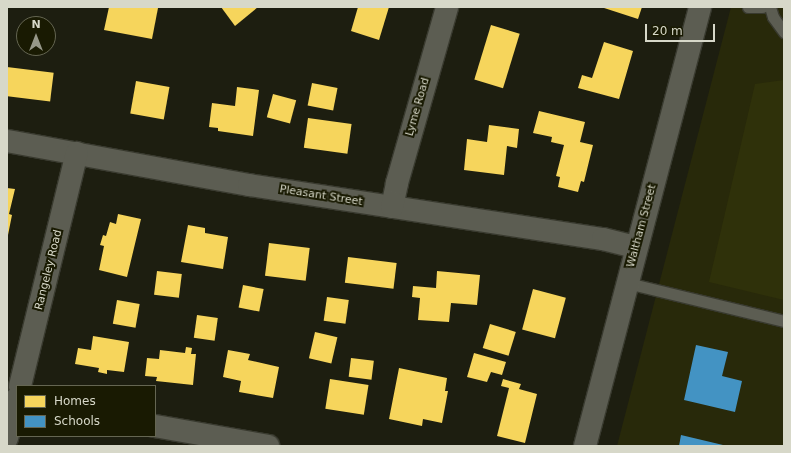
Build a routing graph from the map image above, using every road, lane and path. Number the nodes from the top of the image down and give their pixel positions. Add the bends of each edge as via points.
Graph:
1 (447, 7) edge
2 (700, 7) edge
3 (748, 7) edge
4 (762, 7) edge
5 (770, 7) edge
6 (784, 32) edge
7 (7, 141) edge
8 (77, 153) junction
9 (392, 206) junction
10 (636, 247) junction
11 (627, 283) junction
12 (784, 321) edge
13 (20, 385) edge
14 (16, 403) edge
15 (156, 426) edge
16 (7, 438) edge
17 (268, 446) edge
18 (585, 446) edge

1 - 9 street, Lyme Road
2 - 10 street, Waltham Street
3 - 4 lane
5 - 6 lane via 776,22
7 - 8 street, Pleasant Street
8 - 9 street, Pleasant Street via 263,187
8 - 13 street, Rangeley Road
9 - 10 street, Pleasant Street via 609,240
10 - 11 street, Waltham Street
11 - 12 lane
11 - 18 street, Waltham Street
14 - 16 street
15 - 17 street

